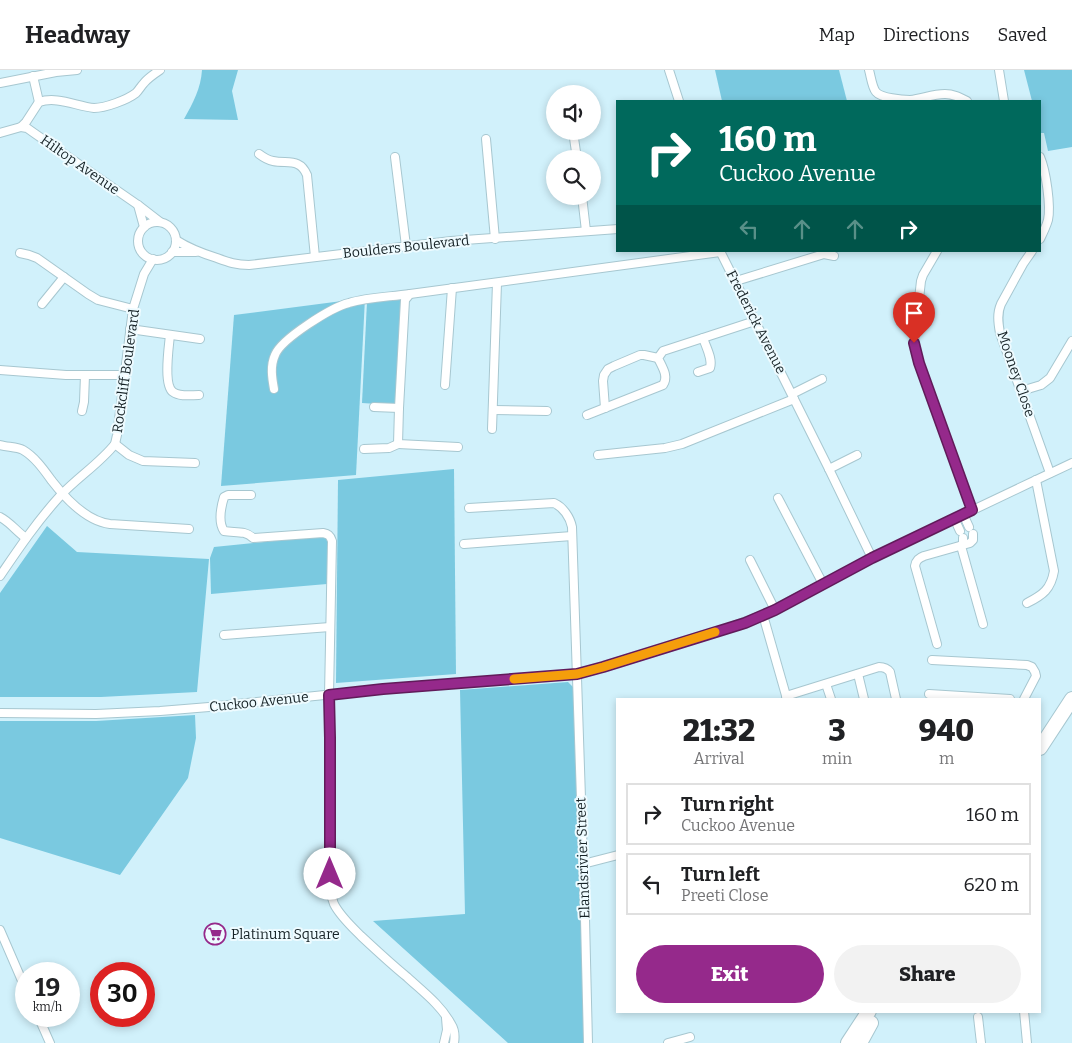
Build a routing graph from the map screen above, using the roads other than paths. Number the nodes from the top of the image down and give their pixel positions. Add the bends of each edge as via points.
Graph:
1 (77, 70) edge
2 (160, 70) edge
3 (669, 70) edge
4 (869, 70) edge
5 (1000, 70) edge
6 (33, 76) junction
7 (0, 83) edge
8 (679, 100) edge
9 (910, 100) edge
10 (910, 100) edge
11 (964, 100) edge
12 (1004, 100) edge
13 (39, 102) junction
14 (21, 127) junction
15 (0, 133) edge
16 (486, 139) dead end
17 (259, 154) dead end
18 (394, 157) dead end
19 (1041, 162) edge
20 (138, 204) junction
21 (583, 205) edge
22 (160, 222) junction
23 (144, 227) junction
24 (616, 229) edge
25 (586, 231) junction
26 (1041, 236) edge
27 (495, 239) junction
28 (176, 240) junction
29 (406, 246) junction
30 (172, 252) junction
31 (198, 252) junction
32 (720, 252) edge
33 (936, 252) edge
34 (1031, 252) edge
35 (20, 253) dead end
36 (144, 254) junction
37 (834, 256) dead end
38 (315, 257) junction
39 (153, 259) junction
40 (144, 274) junction
41 (64, 277) junction
42 (736, 281) junction
43 (497, 283) junction
44 (452, 288) junction
45 (410, 294) junction
46 (42, 304) dead end
47 (134, 309) junction
48 (755, 321) junction
49 (130, 329) junction
50 (170, 335) junction
51 (703, 338) junction
52 (200, 339) dead end
53 (1072, 341) edge
54 (658, 358) junction
55 (0, 370) edge
56 (698, 372) dead end
57 (85, 375) junction
58 (125, 375) junction
59 (822, 379) dead end
60 (445, 385) dead end
61 (274, 389) dead end
62 (1021, 391) junction
63 (199, 395) dead end
64 (793, 396) junction
65 (374, 407) dead end
66 (399, 408) junction
67 (605, 408) junction
68 (493, 410) junction
69 (82, 411) dead end
70 (546, 412) dead end
71 (587, 415) dead end
72 (492, 430) dead end
73 (115, 444) junction
74 (398, 444) junction
75 (0, 445) edge
76 (458, 447) dead end
77 (364, 449) dead end
78 (598, 455) dead end
79 (857, 455) dead end
80 (195, 463) dead end
81 (1072, 463) edge
82 (830, 469) junction
83 (1050, 474) junction
84 (1036, 480) junction
85 (62, 494) junction
86 (251, 495) dead end
87 (778, 498) dead end
88 (469, 508) dead end
89 (972, 510) junction
90 (963, 514) junction
91 (0, 517) edge
92 (954, 518) junction
93 (189, 529) dead end
94 (572, 536) junction
95 (26, 538) junction
96 (961, 538) junction
97 (464, 544) dead end
98 (872, 558) junction
99 (750, 560) dead end
100 (0, 575) edge
101 (823, 584) junction
102 (1027, 603) dead end
103 (775, 610) junction
104 (763, 615) junction
105 (983, 624) dead end
106 (330, 627) junction
107 (224, 635) dead end
108 (936, 644) dead end
109 (932, 660) dead end
110 (577, 674) junction
111 (858, 674) junction
112 (826, 684) junction
113 (929, 694) dead end
114 (329, 695) junction
115 (787, 697) edge
116 (831, 698) edge
117 (864, 698) edge
118 (896, 698) edge
119 (994, 698) edge
120 (1025, 698) edge
121 (1072, 699) edge
122 (0, 713) edge
123 (1041, 746) edge
124 (616, 856) edge
125 (583, 864) junction
126 (0, 930) edge
127 (15, 965) edge
128 (868, 1013) edge
129 (876, 1013) edge
130 (1024, 1013) edge
131 (446, 1017) junction
132 (978, 1018) dead end
133 (43, 1027) edge
134 (690, 1037) dead end
135 (50, 1043) edge
136 (444, 1043) edge
137 (454, 1043) edge
138 (588, 1043) edge
139 (668, 1043) edge
140 (848, 1043) edge
141 (860, 1043) edge
142 (981, 1043) edge
143 (1027, 1043) edge

1 - 6 street
2 - 13 street via 136,93 100,108 52,100
3 - 8 street
4 - 9 street via 878,94
5 - 12 street
6 - 7 street
6 - 13 street
10 - 11 street via 944,94
13 - 14 street
14 - 15 street
14 - 20 street, Hiltop Avenue
16 - 27 street
17 - 38 street via 272,161 296,163 305,171
18 - 29 street
19 - 26 street via 1048,209
20 - 22 street, Hiltop Avenue
20 - 23 street
21 - 25 street
22 - 23 street
22 - 28 street, Hiltop Avenue via 173,230
23 - 36 street via 139,241
24 - 25 street, Boulders Boulevard
25 - 27 street, Boulders Boulevard
27 - 29 street, Boulders Boulevard
28 - 30 street
28 - 31 street, Boulders Boulevard
29 - 38 street, Boulders Boulevard
30 - 31 street, Boulders Boulevard
30 - 39 street via 166,258
31 - 38 street, Boulders Boulevard via 240,265
32 - 42 street, Frederick Avenue
32 - 43 street
33 - 89 street via 921,282 914,343
34 - 62 street, Mooney Close via 998,310 1000,333
35 - 41 street via 37,258
36 - 39 street
36 - 40 street, Rockcliff Boulevard
37 - 42 street via 824,254
39 - 40 street, Rockcliff Boulevard
40 - 47 street, Rockcliff Boulevard
41 - 46 street
41 - 47 street via 98,300
42 - 48 street, Frederick Avenue
43 - 44 street
43 - 68 street
44 - 45 street
44 - 60 street
45 - 61 street via 347,303 292,336 274,355
45 - 66 street via 405,300
47 - 49 street, Rockcliff Boulevard
48 - 51 street
48 - 64 street, Frederick Avenue
49 - 50 street
49 - 58 street, Rockcliff Boulevard
50 - 52 street
50 - 63 street via 167,376 170,389 174,393
51 - 54 street via 663,351
51 - 56 street via 712,365
53 - 62 street via 1050,378 1041,385
54 - 67 street via 666,376 663,385
54 - 67 street via 640,355 608,369 603,381
55 - 57 street
57 - 58 street
57 - 69 street
58 - 73 street, Rockcliff Boulevard
59 - 64 street
62 - 83 street, Mooney Close
64 - 78 street via 682,444
64 - 82 street, Frederick Avenue
65 - 66 street
66 - 74 street
67 - 71 street
68 - 70 street
68 - 72 street
73 - 80 street via 143,461
73 - 85 street, Rockcliff Boulevard
74 - 76 street
74 - 77 street via 389,448
75 - 85 street via 23,450
79 - 82 street
81 - 83 street, Cuckoo Avenue
82 - 98 street, Frederick Avenue
83 - 84 street, Cuckoo Avenue
84 - 89 street, Cuckoo Avenue
84 - 102 street via 1054,571 1046,591
85 - 93 street via 89,516 104,523
85 - 95 street, Rockcliff Boulevard
86 - 106 street via 224,497 221,526 224,531 244,532 254,538 322,533 331,536
87 - 101 street
88 - 94 street, Elandsrivier Street via 554,503 571,521
89 - 90 street, Cuckoo Avenue
90 - 92 street, Cuckoo Avenue
90 - 96 street via 972,540
91 - 95 street
92 - 96 street
92 - 98 street, Cuckoo Avenue
94 - 97 street
94 - 110 street, Elandsrivier Street
95 - 100 street, Rockcliff Boulevard
96 - 105 street
96 - 108 street via 919,558 915,566
98 - 101 street, Cuckoo Avenue
99 - 103 street
101 - 103 street, Cuckoo Avenue
103 - 104 street, Cuckoo Avenue
104 - 110 street, Cuckoo Avenue via 724,630
104 - 115 street
106 - 107 street
106 - 114 street
109 - 120 street via 1032,667 1036,676
110 - 114 street, Cuckoo Avenue
110 - 125 street, Elandsrivier Street
111 - 112 street
111 - 117 street
111 - 118 street via 884,667 890,672
112 - 115 street
112 - 116 street
113 - 119 street
114 - 122 street, Cuckoo Avenue via 142,712
114 - 131 street via 332,901 348,924
121 - 123 highway
124 - 125 street
125 - 138 street, Elandsrivier Street
126 - 127 street
128 - 140 highway
129 - 141 highway
130 - 143 street
131 - 136 street
131 - 137 street via 455,1033
132 - 142 street
133 - 135 street
134 - 139 street

